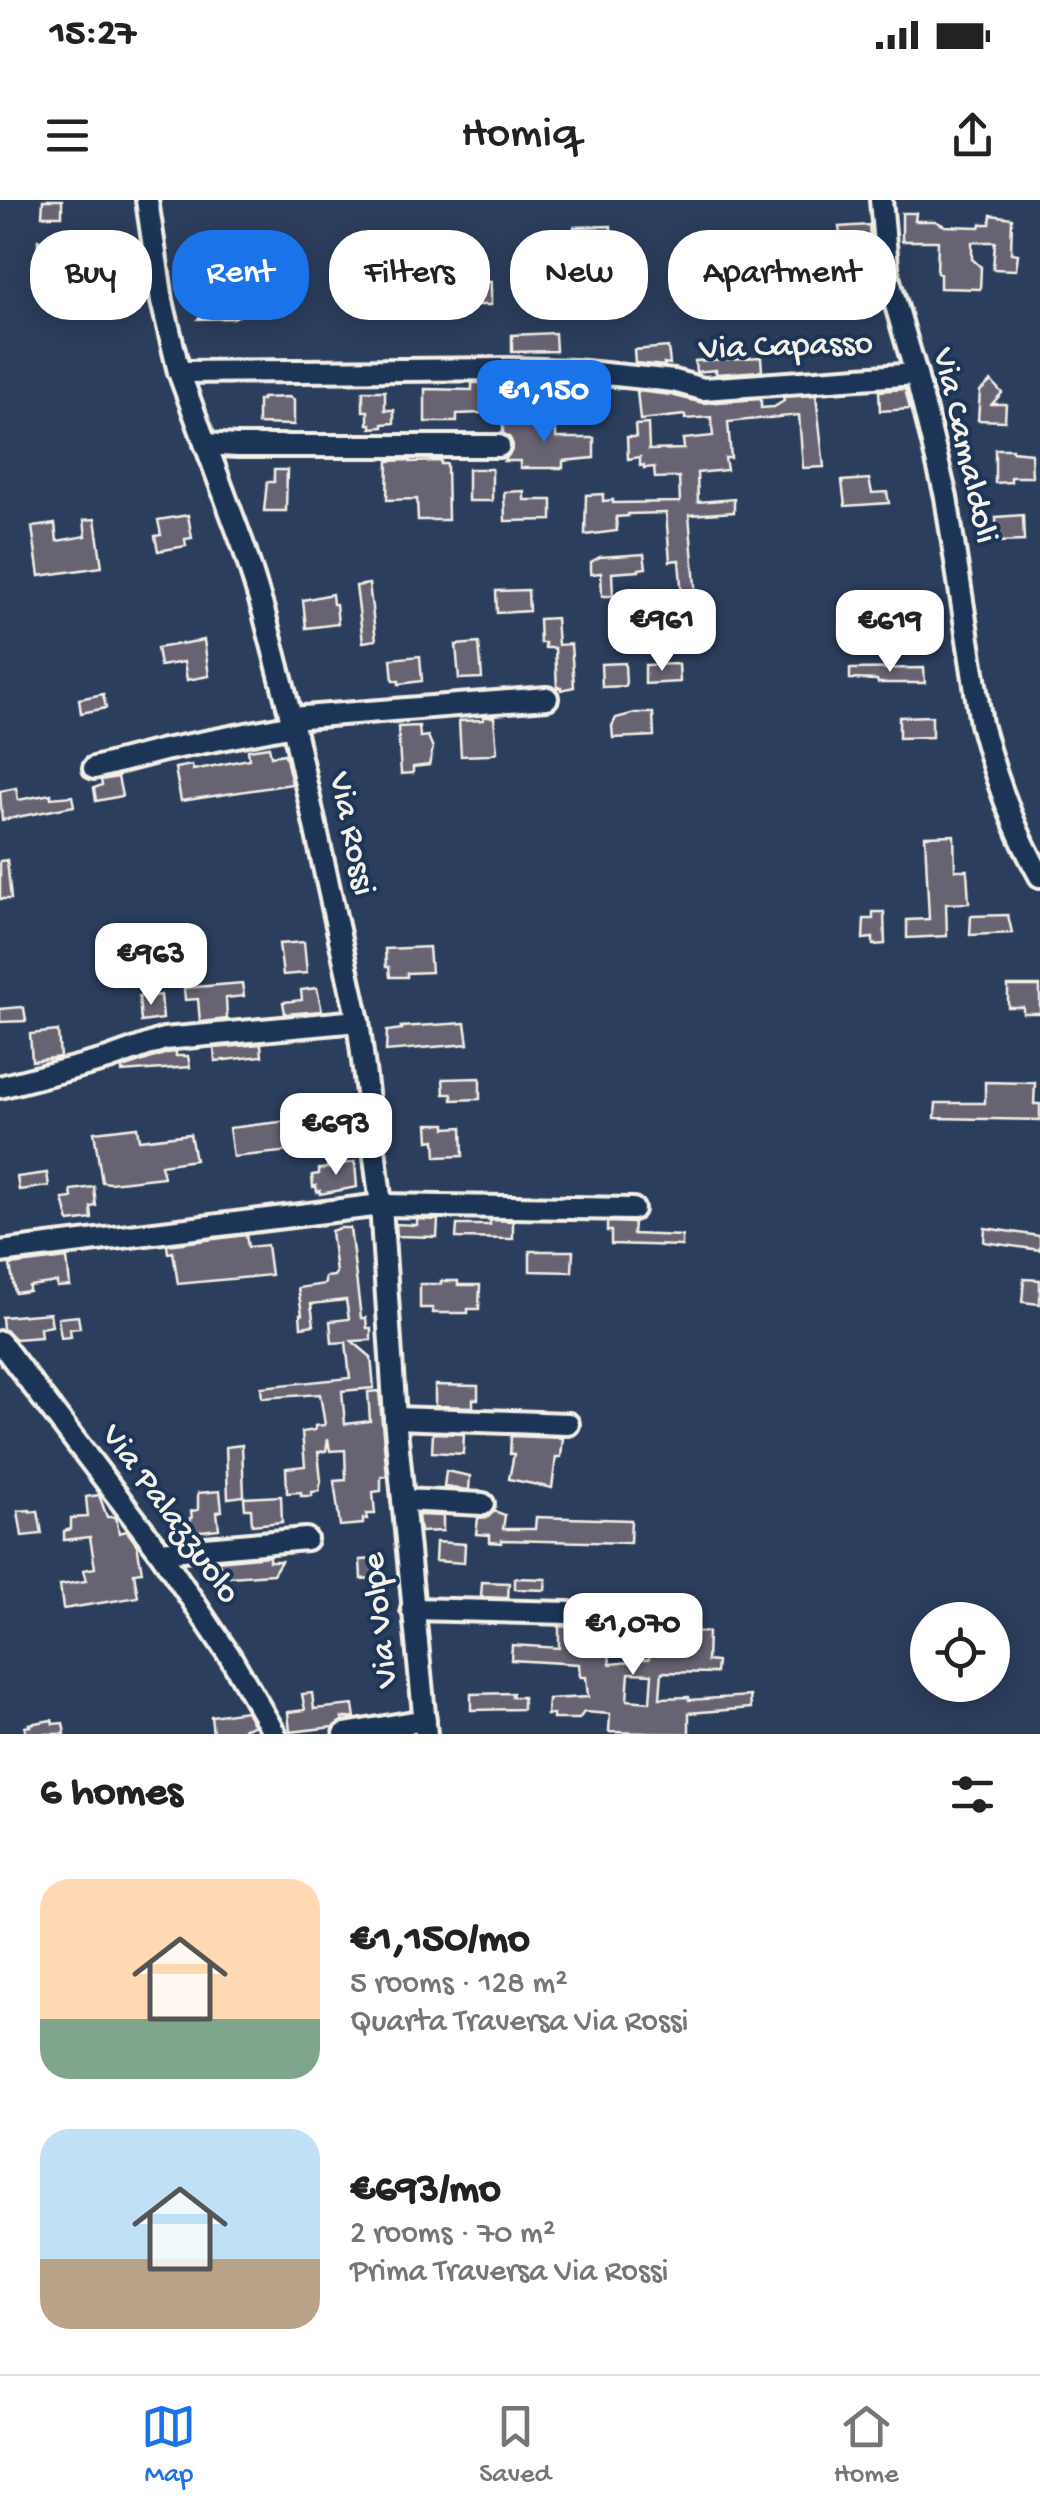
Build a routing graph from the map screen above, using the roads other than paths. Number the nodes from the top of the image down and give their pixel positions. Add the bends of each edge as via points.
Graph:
1 (147, 200) edge
2 (880, 200) edge
3 (179, 372) junction
4 (916, 374) junction
5 (205, 444) junction
6 (499, 446) dead end
7 (547, 698) dead end
8 (292, 722) junction
9 (94, 768) dead end
10 (1040, 876) edge
11 (358, 1021) junction
12 (0, 1087) edge
13 (380, 1205) junction
14 (633, 1209) dead end
15 (0, 1252) edge
16 (0, 1342) edge
17 (395, 1418) junction
18 (568, 1424) dead end
19 (403, 1500) junction
20 (483, 1504) dead end
21 (306, 1539) dead end
22 (160, 1552) junction
23 (412, 1609) junction
24 (570, 1613) dead end
25 (426, 1727) edge
26 (274, 1734) edge
27 (345, 1734) edge

1 - 3 street, Via Rossi
2 - 4 street, Via Camaldoli via 888,276
3 - 4 street, Via Capasso via 576,371 703,389
3 - 5 street, Via Rossi
4 - 10 street, Via Camaldoli via 946,497 981,724
5 - 6 street
5 - 8 street, Via Rossi via 244,548
7 - 8 street
8 - 9 street
8 - 11 street, Via Rossi
11 - 12 street via 164,1039
11 - 13 street, Via Rossi
13 - 14 street
13 - 15 street
13 - 17 street, Via Rossi
16 - 22 street, Via Palazzuolo
17 - 18 street
17 - 19 street, Via Rossi
19 - 20 street
19 - 23 street, Via Volpe
21 - 22 street
22 - 26 street, Via Palazzuolo
23 - 24 street
23 - 25 street, Via Volpe
25 - 27 street

